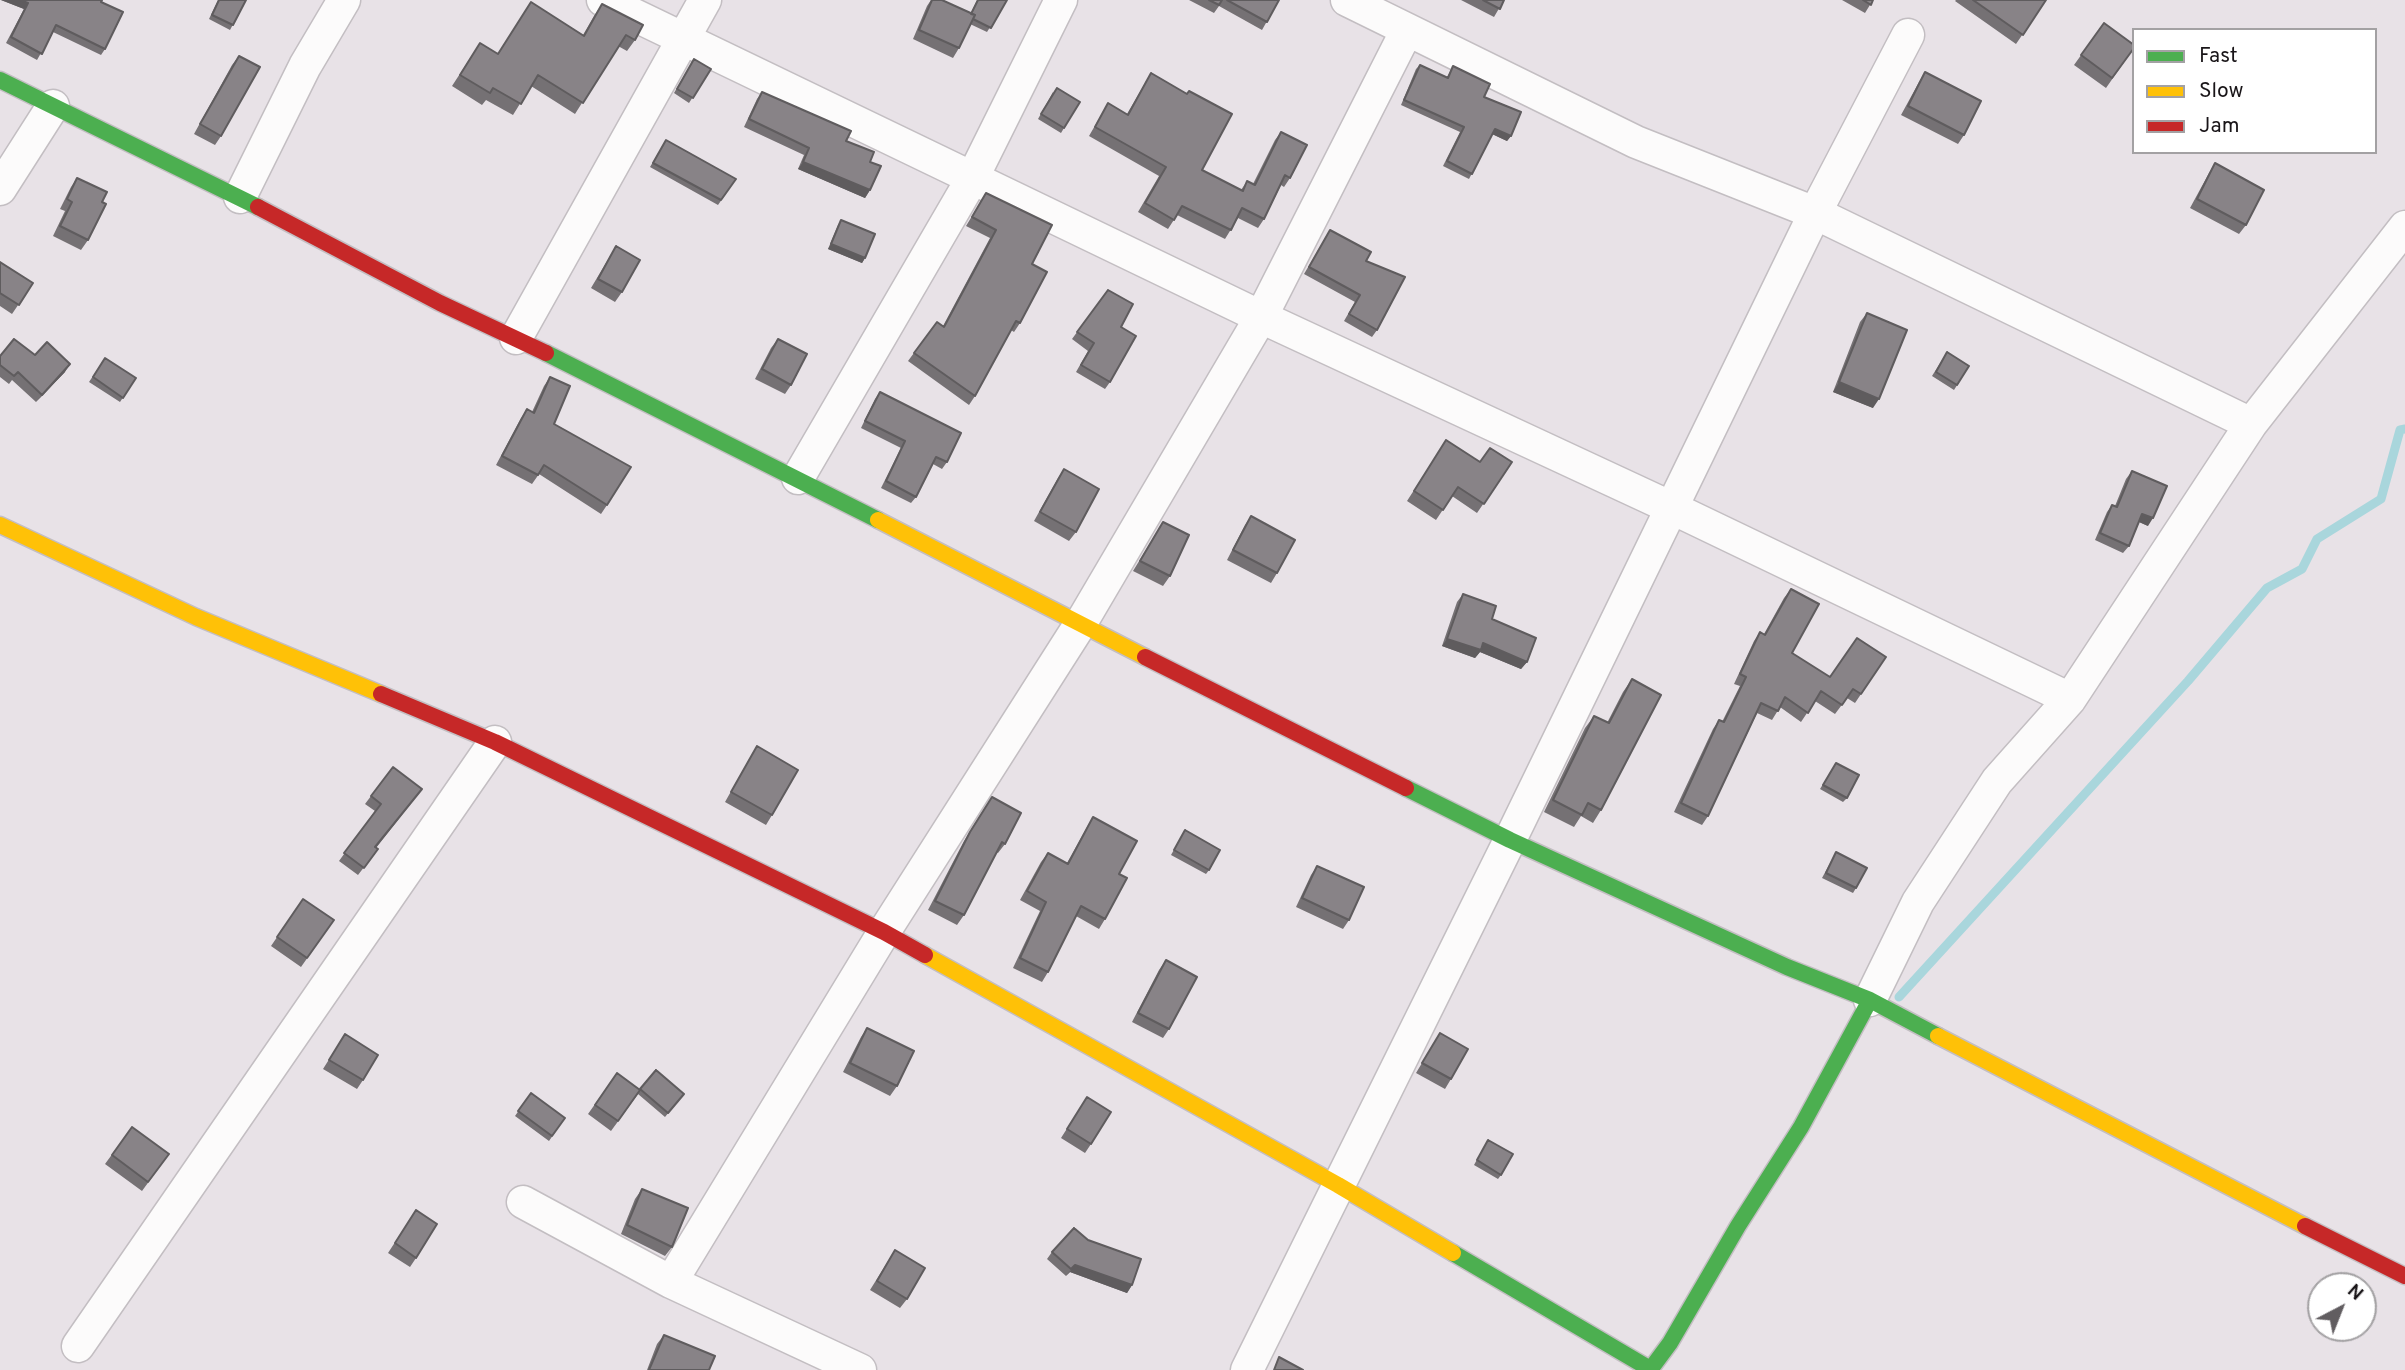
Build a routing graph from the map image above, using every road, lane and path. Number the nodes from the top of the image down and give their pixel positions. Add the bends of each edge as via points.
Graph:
1 (344, 0) edge
2 (603, 0) edge
3 (705, 0) edge
4 (1062, 0) edge
5 (1347, 0) edge
6 (1407, 30) junction
7 (1908, 35) dead end
8 (684, 38) junction
9 (0, 80) edge
10 (53, 106) junction
11 (972, 179) junction
12 (0, 189) edge
13 (240, 197) junction
14 (1815, 213) junction
15 (2405, 227) edge
16 (1261, 317) junction
17 (516, 338) junction
18 (2251, 424) junction
19 (798, 478) junction
20 (1672, 508) junction
21 (0, 525) edge
22 (1081, 624) junction
23 (2070, 699) junction
24 (495, 742) junction
25 (1510, 840) junction
26 (884, 932) junction
27 (1870, 1000) junction
28 (1338, 1185) junction
29 (523, 1202) dead end
30 (2405, 1276) edge
31 (671, 1282) junction
32 (78, 1346) dead end
33 (860, 1370) edge
34 (1247, 1370) edge
35 (1650, 1370) edge

1 - 13 street via 305,66
2 - 8 street
3 - 8 street
4 - 11 street
5 - 6 street
6 - 14 street via 1636,142
6 - 16 street
7 - 14 street
8 - 11 street
8 - 17 street
9 - 10 street
10 - 12 street
10 - 13 street
11 - 16 street
11 - 19 street
13 - 17 street
14 - 18 street
14 - 20 street
15 - 18 street
16 - 20 street
16 - 22 street
17 - 19 street
18 - 23 street
19 - 22 street
20 - 23 street
20 - 25 street
21 - 24 street via 196,617
22 - 25 street
22 - 26 street
23 - 27 street via 1990,792 1918,902
24 - 26 street
24 - 32 street
25 - 27 street via 1787,967
25 - 28 street
26 - 28 street
26 - 31 street
27 - 30 street
27 - 35 street via 1801,1127
28 - 34 street
28 - 35 street
29 - 31 street
31 - 33 street

